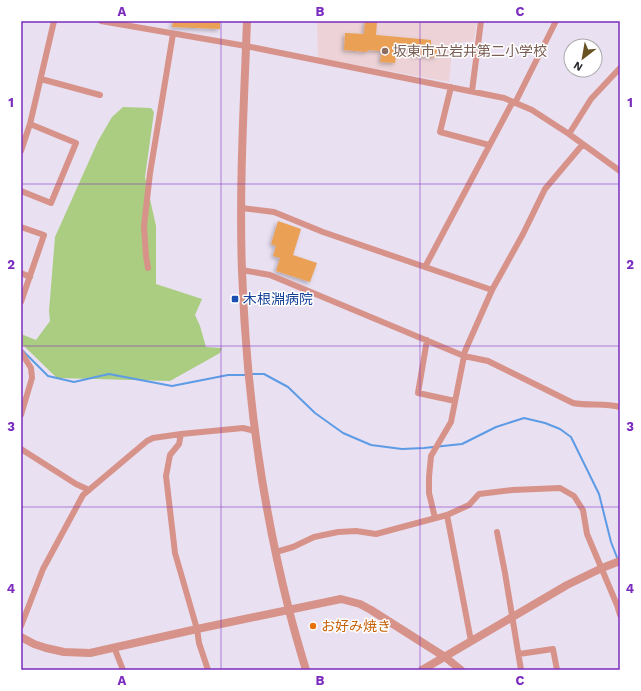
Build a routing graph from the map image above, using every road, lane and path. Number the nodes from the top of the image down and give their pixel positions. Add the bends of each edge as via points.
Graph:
1 (54, 21) edge
2 (101, 21) edge
3 (247, 21) edge
4 (481, 21) edge
5 (556, 21) edge
6 (124, 23) edge
7 (173, 34) junction
8 (246, 46) junction
9 (620, 68) edge
10 (41, 79) junction
11 (451, 87) junction
12 (472, 91) junction
13 (100, 95) dead end
14 (514, 103) junction
15 (30, 124) junction
16 (569, 134) junction
17 (583, 144) junction
18 (489, 145) junction
19 (21, 150) edge
20 (620, 171) edge
21 (21, 191) edge
22 (241, 208) junction
23 (21, 227) edge
24 (425, 267) junction
25 (148, 268) dead end
26 (242, 270) junction
27 (21, 273) edge
28 (30, 276) junction
29 (492, 290) junction
30 (21, 302) edge
31 (427, 340) junction
32 (21, 352) edge
33 (464, 356) junction
34 (455, 401) junction
35 (620, 407) edge
36 (21, 415) edge
37 (255, 431) junction
38 (181, 434) junction
39 (21, 449) edge
40 (89, 490) junction
41 (447, 515) junction
42 (435, 518) junction
43 (497, 532) dead end
44 (276, 552) junction
45 (620, 561) edge
46 (602, 568) junction
47 (289, 609) junction
48 (620, 615) edge
49 (512, 617) junction
50 (21, 626) edge
51 (197, 628) junction
52 (21, 636) edge
53 (471, 641) junction
54 (114, 648) junction
55 (519, 654) junction
56 (445, 657) junction
57 (123, 670) edge
58 (208, 670) edge
59 (306, 670) edge
60 (422, 670) edge
61 (461, 670) edge
62 (521, 670) edge
63 (557, 670) edge

1 - 10 street
2 - 6 street
3 - 8 street
4 - 12 street
5 - 14 street
6 - 7 street
7 - 8 street
7 - 25 street via 144,226
8 - 11 street
8 - 22 street
9 - 16 street via 591,99
10 - 13 street
10 - 15 street
11 - 12 street
11 - 18 street via 440,132
12 - 14 street via 504,98
14 - 16 street via 532,110
14 - 18 street
15 - 19 street
15 - 21 street via 76,143 51,203
16 - 17 street
17 - 20 street
17 - 29 street via 545,189
18 - 24 street
22 - 24 street via 274,212 323,232
22 - 26 street
23 - 28 street via 44,235
24 - 29 street
26 - 31 street via 270,275
26 - 37 street
27 - 28 street
28 - 30 street
29 - 33 street
31 - 33 street
31 - 34 street via 418,392
32 - 36 street via 31,368 32,378
33 - 34 street
33 - 35 street via 488,361 573,403
34 - 42 street via 451,422 430,456 429,493
37 - 38 street via 243,428
37 - 44 street
38 - 40 street via 147,441
38 - 51 street via 179,444 170,455 166,476 175,553
39 - 40 street
40 - 50 street via 83,495 43,569
41 - 42 street
41 - 46 street via 469,505 479,494 560,488 574,496 583,510 587,534
41 - 53 street
42 - 44 street via 376,534 356,531 314,537
43 - 49 street
44 - 47 street
45 - 46 street
46 - 48 street
46 - 49 street
47 - 51 street
47 - 56 street via 341,599 360,604
47 - 59 street
49 - 53 street
49 - 55 street
51 - 54 street
51 - 58 street
52 - 54 street via 34,644 64,652 90,653
53 - 56 street
54 - 57 street
55 - 62 street
55 - 63 street via 553,649
56 - 60 street
56 - 61 street

